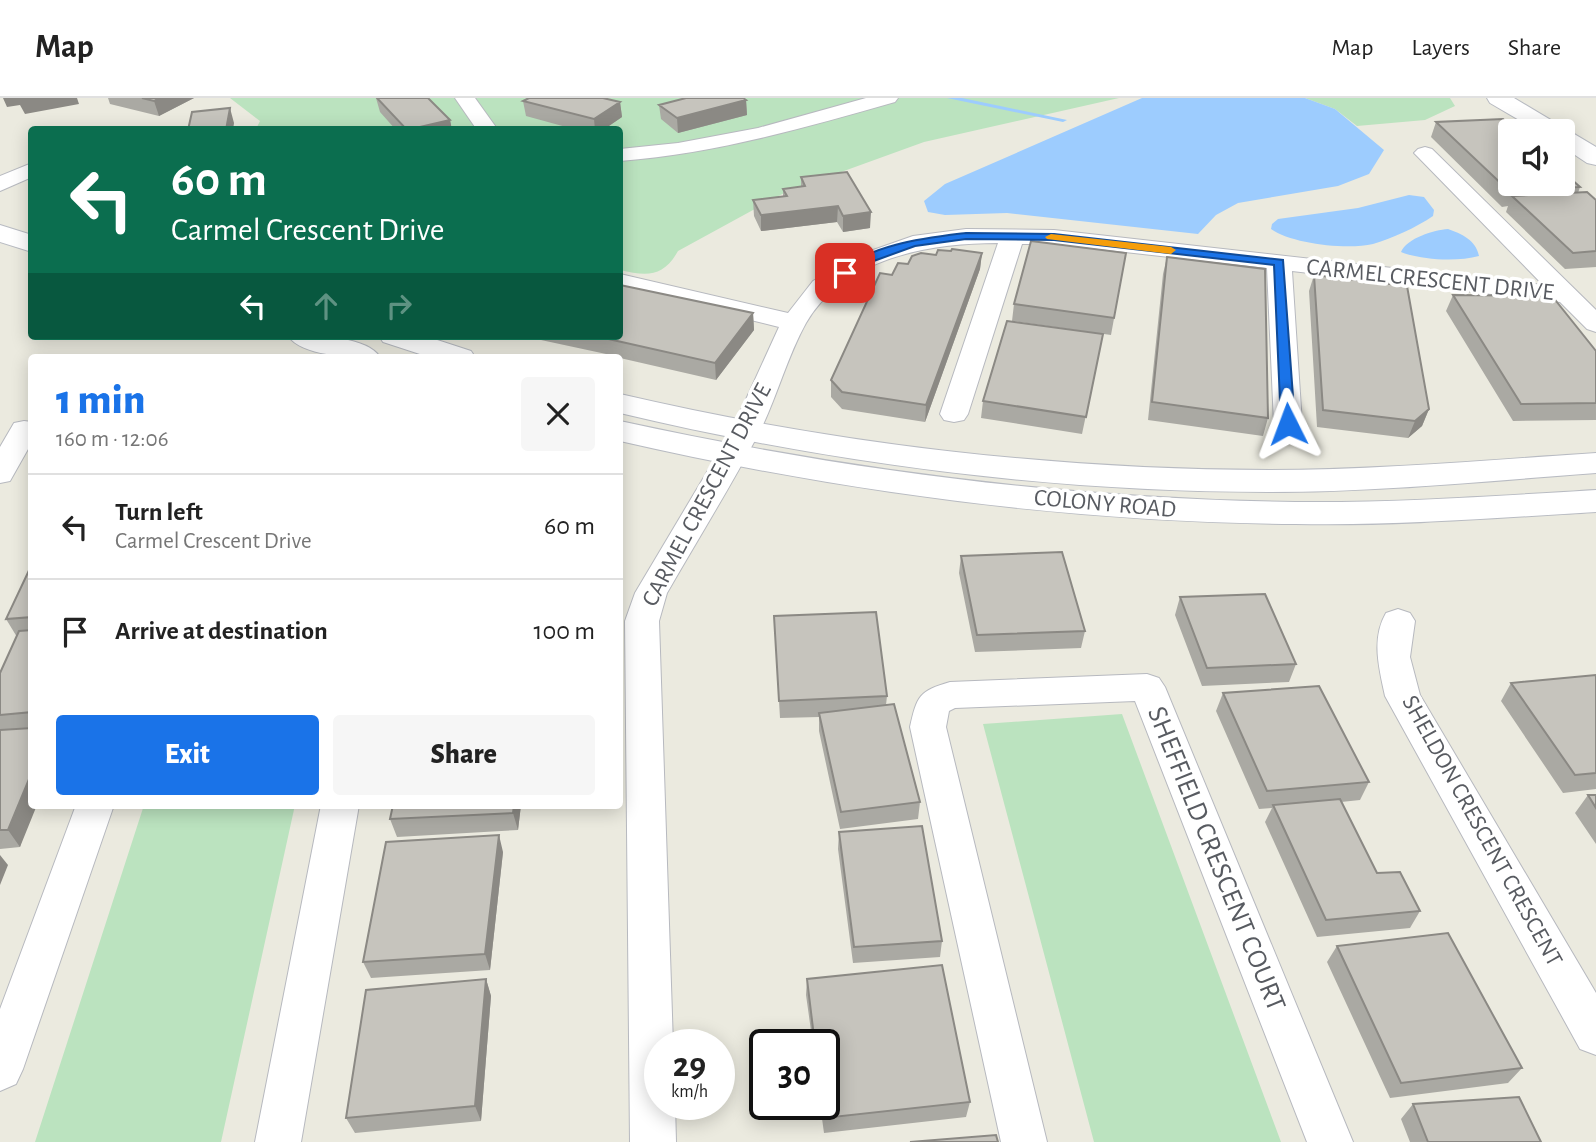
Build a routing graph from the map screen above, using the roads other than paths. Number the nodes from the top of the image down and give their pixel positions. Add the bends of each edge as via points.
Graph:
1 (465, 98) edge
2 (888, 98) edge
3 (1498, 98) edge
4 (1534, 119) edge
5 (485, 126) edge
6 (1575, 144) edge
7 (1424, 153) dead end
8 (623, 155) edge
9 (1596, 158) edge
10 (28, 171) edge
11 (0, 184) edge
12 (4, 216) edge
13 (1012, 237) junction
14 (28, 240) edge
15 (1279, 262) junction
16 (623, 282) edge
17 (1567, 295) junction
18 (794, 322) junction
19 (1596, 324) edge
20 (315, 340) edge
21 (407, 340) edge
22 (356, 354) edge
23 (451, 354) edge
24 (623, 405) edge
25 (954, 414) dead end
26 (1288, 424) dead end
27 (24, 429) dead end
28 (623, 431) edge
29 (738, 444) junction
30 (1596, 463) edge
31 (0, 474) edge
32 (1596, 501) edge
33 (1398, 621) dead end
34 (94, 809) edge
35 (339, 809) edge
36 (1596, 1034) edge
37 (0, 1069) edge
38 (278, 1142) edge
39 (653, 1142) edge
40 (1024, 1142) edge
41 (1330, 1142) edge

1 - 5 street
2 - 8 street via 760,134
3 - 4 main road
6 - 9 main road
7 - 17 street
10 - 11 street
12 - 14 main road
13 - 15 street, CARMEL CRESCENT DRIVE via 1054,237
13 - 18 street, CARMEL CRESCENT DRIVE via 966,236 913,243 867,260 822,285
13 - 25 street
15 - 17 street, CARMEL CRESCENT DRIVE
15 - 26 street
16 - 18 street
17 - 19 street
18 - 29 street, CARMEL CRESCENT DRIVE
20 - 22 main road
21 - 23 main road
24 - 29 main road, COLONY ROAD
27 - 31 street
28 - 29 main road, COLONY ROAD
29 - 30 main road, COLONY ROAD via 1166,478 1269,481
29 - 32 main road, COLONY ROAD via 937,489 1178,510 1311,513
29 - 39 street, CARMEL CRESCENT DRIVE via 651,593 642,621
33 - 36 street, SHELDON CRESCENT CRESCENT via 1393,657 1403,696
34 - 37 street
35 - 38 street
40 - 41 street, SHEFFIELD CRESCENT COURT via 928,727 933,704 950,695 1147,687

